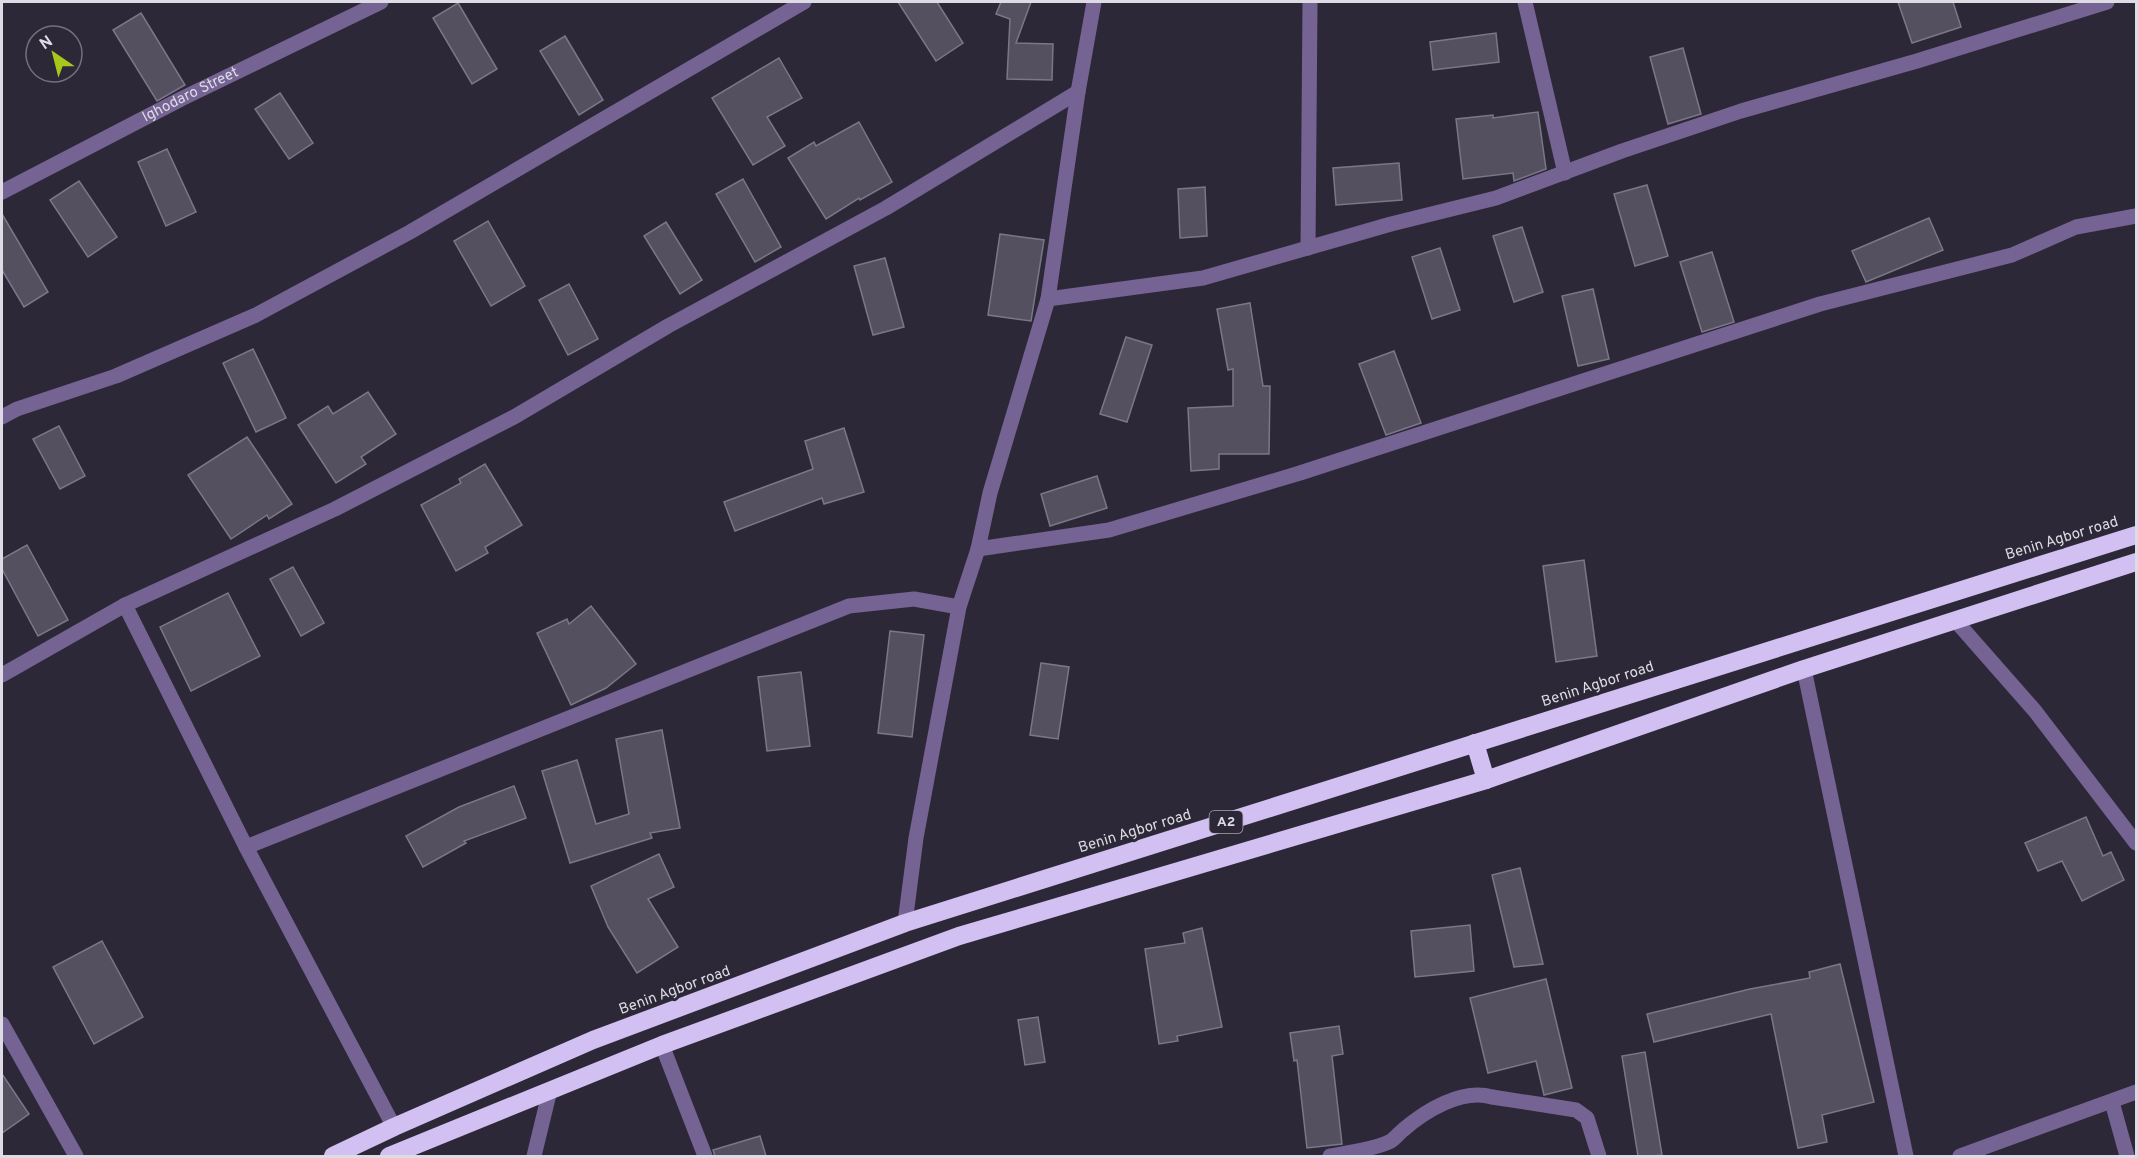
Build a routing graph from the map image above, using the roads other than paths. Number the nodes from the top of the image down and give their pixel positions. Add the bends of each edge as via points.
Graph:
1 (381, 2) edge
2 (804, 2) edge
3 (1094, 2) edge
4 (1310, 2) edge
5 (1526, 2) edge
6 (2107, 2) edge
7 (1078, 92) junction
8 (1565, 173) junction
9 (2, 192) edge
10 (2136, 216) edge
11 (1308, 248) junction
12 (1048, 299) junction
13 (2, 417) edge
14 (2136, 535) edge
15 (978, 549) junction
16 (2136, 562) edge
17 (125, 605) junction
18 (959, 607) junction
19 (1955, 620) junction
20 (1804, 669) junction
21 (2, 675) edge
22 (1475, 743) junction
23 (1486, 780) junction
24 (2136, 843) edge
25 (246, 847) junction
26 (905, 922) junction
27 (2, 1024) edge
28 (662, 1045) junction
29 (550, 1090) junction
30 (2136, 1092) edge
31 (2112, 1102) junction
32 (394, 1127) junction
33 (76, 1156) edge
34 (333, 1156) edge
35 (388, 1156) edge
36 (534, 1156) edge
37 (705, 1156) edge
38 (1330, 1156) edge
39 (1599, 1156) edge
40 (1906, 1156) edge
41 (1960, 1156) edge
42 (2127, 1156) edge

1 - 9 street, Ighodaro Street
2 - 13 street via 410,232 256,315 116,376
3 - 7 street
4 - 11 street
5 - 8 street
6 - 8 street via 1917,62 1741,111
7 - 12 street
7 - 17 street via 886,208 668,326 514,417 335,509
8 - 11 street via 1496,198
10 - 15 street via 2076,227 2012,255 1820,304 1300,473 1109,530
11 - 12 street via 1203,278
12 - 15 street via 990,493
14 - 22 highway, Benin Agbor road / A2
15 - 18 street
16 - 19 highway, A2
17 - 21 street
17 - 25 street
18 - 25 street via 914,599 849,606
18 - 26 street via 916,838
19 - 20 highway, A2
19 - 24 street via 2035,711
20 - 23 highway, A2
20 - 40 street
22 - 23 highway
22 - 26 highway, Benin Agbor road / A2
23 - 28 highway, A2 via 960,936
25 - 32 street
26 - 32 highway, Benin Agbor road / A2 via 593,1040
27 - 33 street
28 - 29 highway, A2
28 - 37 street
29 - 35 highway, A2
29 - 36 street
30 - 31 street
31 - 41 street
31 - 42 street
32 - 34 highway, Benin Agbor road / A2
38 - 39 street via 1390,1142 1426,1114 1451,1101 1480,1094 1576,1110 1587,1118

